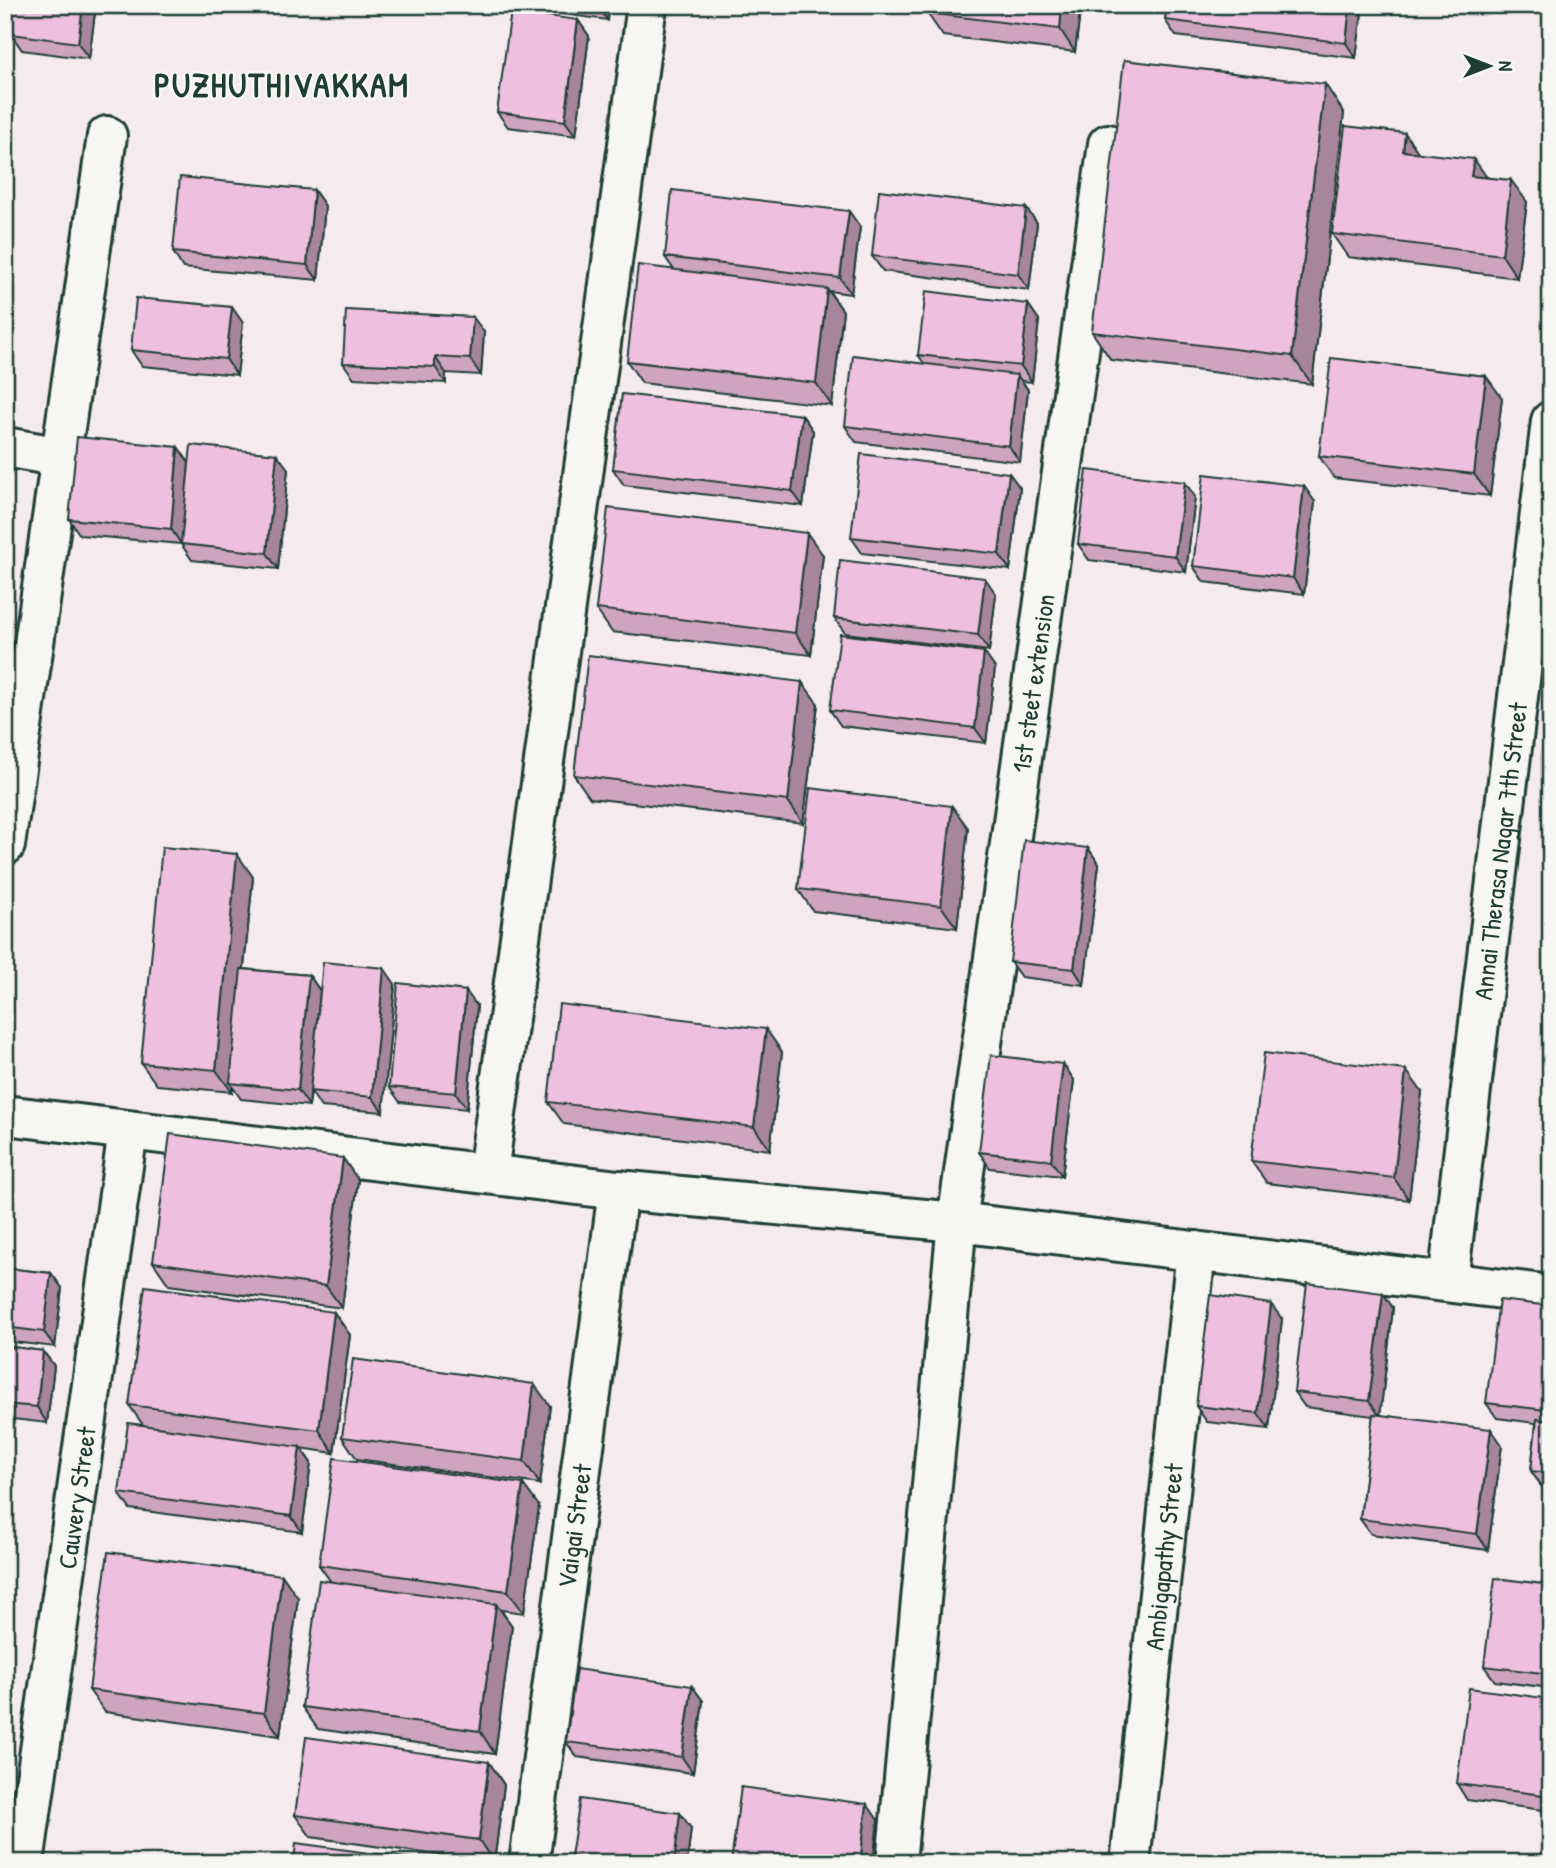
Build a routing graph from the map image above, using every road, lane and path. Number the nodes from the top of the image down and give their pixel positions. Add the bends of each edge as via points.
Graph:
1 (647, 5) edge
2 (107, 136) dead end
3 (1108, 144) dead end
4 (1551, 421) edge
5 (5, 447) edge
6 (61, 457) junction
7 (5, 845) edge
8 (5, 1115) edge
9 (128, 1132) junction
10 (488, 1173) junction
11 (618, 1189) junction
12 (957, 1222) junction
13 (1196, 1251) junction
14 (1448, 1282) junction
15 (1551, 1295) edge
16 (24, 1863) edge
17 (529, 1863) edge
18 (896, 1863) edge
19 (1130, 1863) edge

1 - 10 street
2 - 6 street
3 - 12 street, 1st steet extension
4 - 14 street, Annai Therasa Nagar 7th Street
5 - 6 street
6 - 7 street
8 - 9 street
9 - 10 street
9 - 16 street, Cauvery Street
10 - 11 street
11 - 12 street
11 - 17 street, Vaigai Street
12 - 13 street
12 - 18 street, 1st steet extension
13 - 14 street
13 - 19 street, Ambigapathy Street
14 - 15 street

